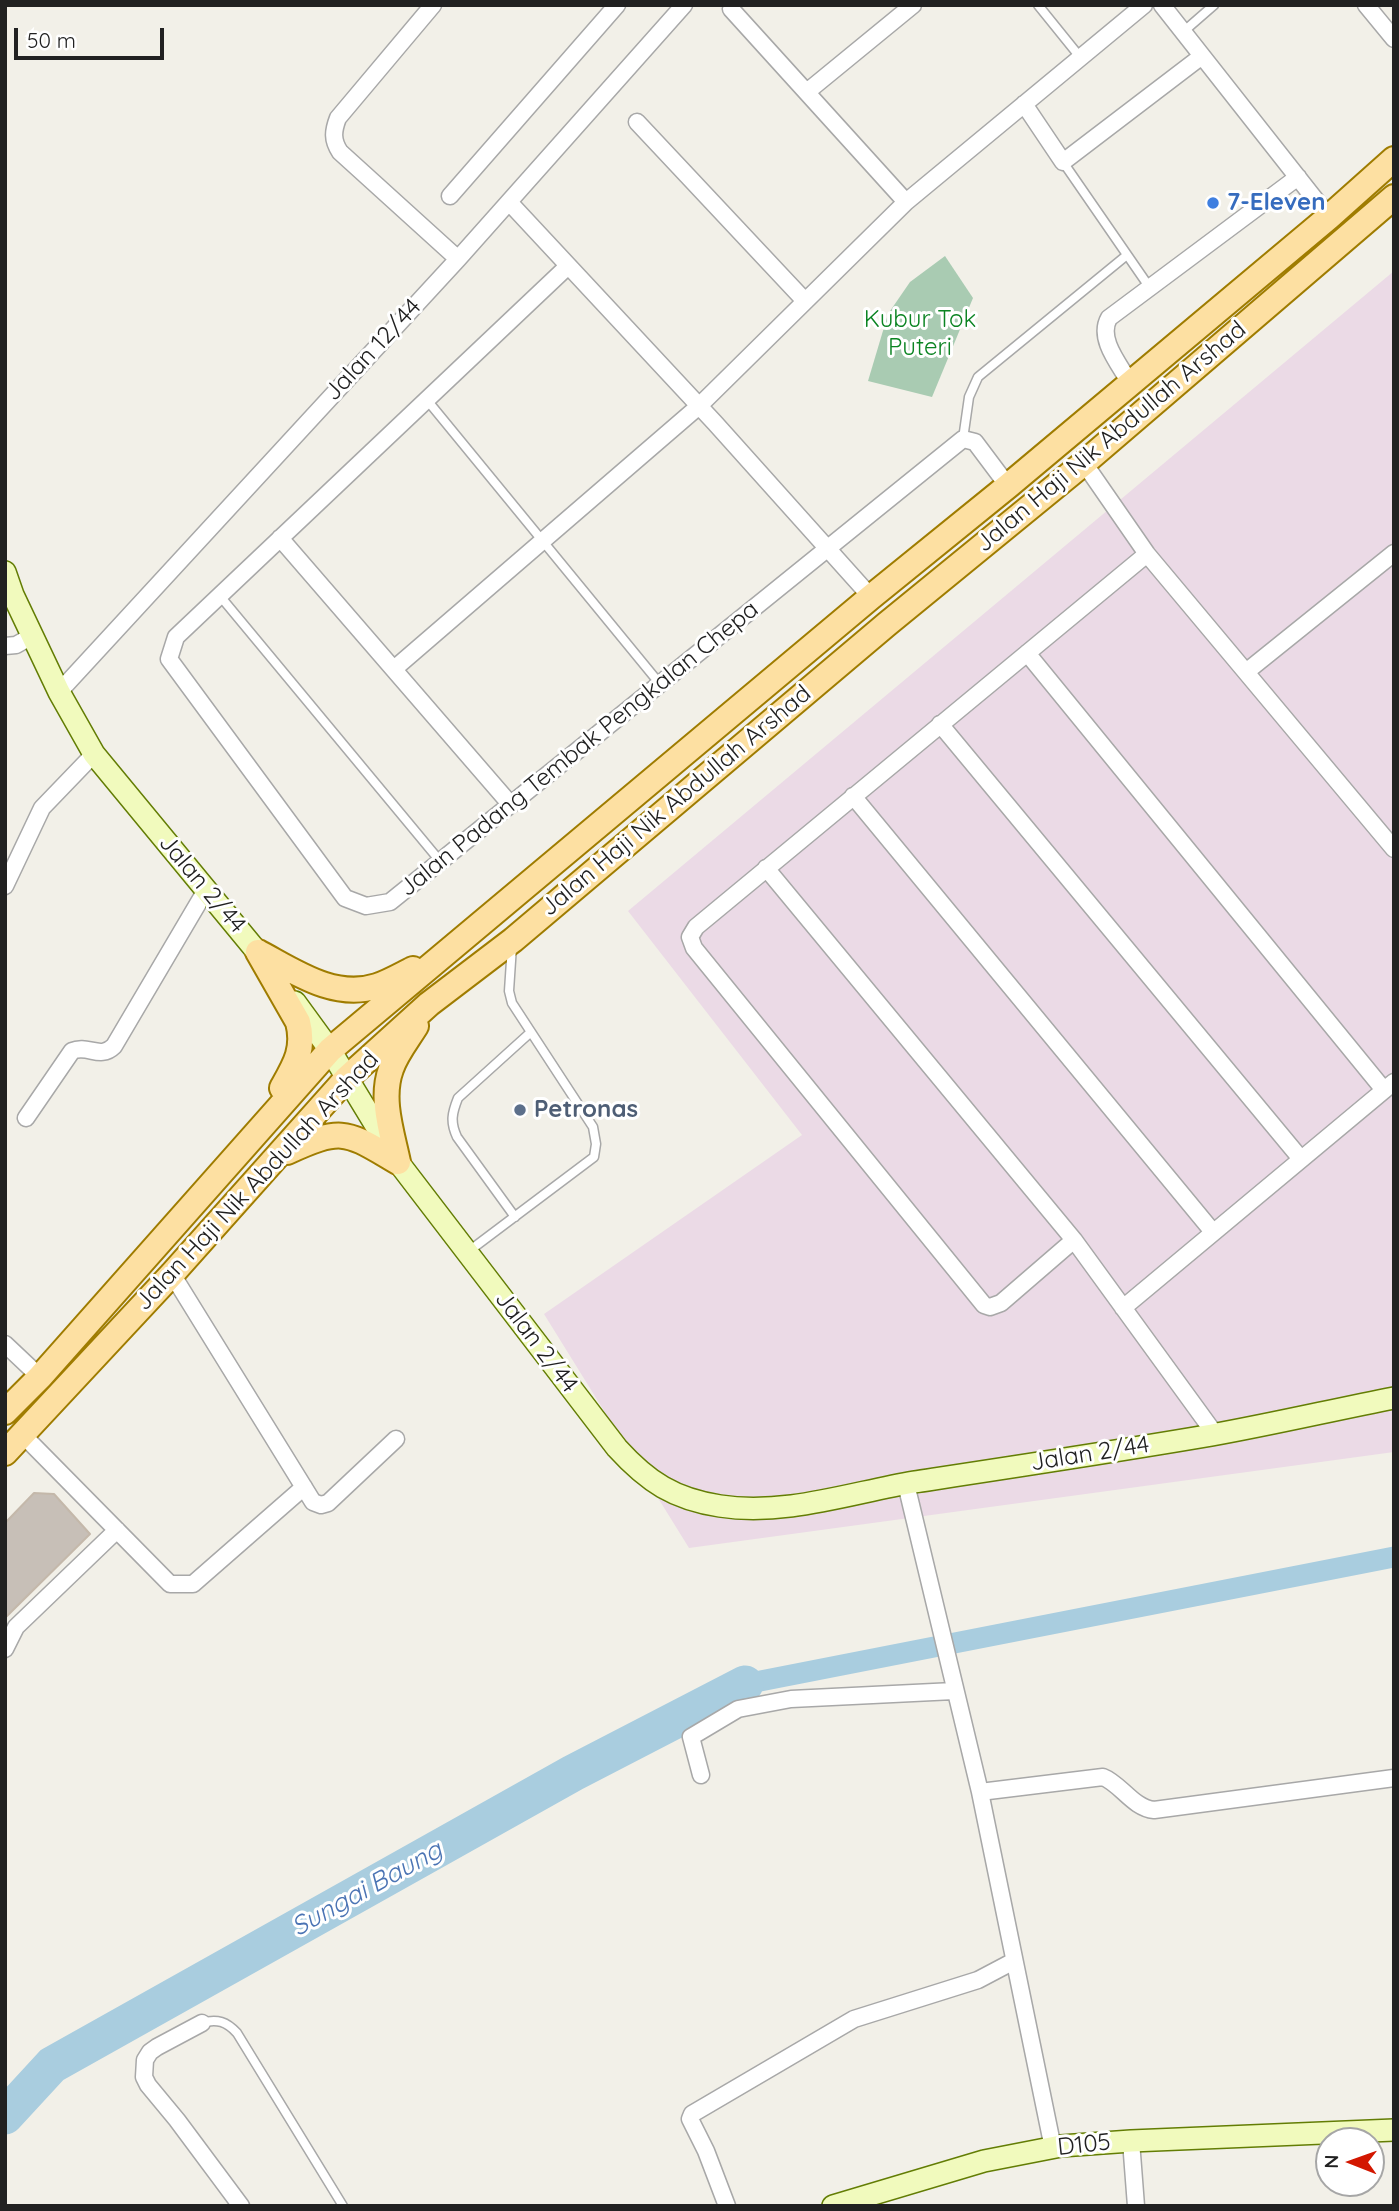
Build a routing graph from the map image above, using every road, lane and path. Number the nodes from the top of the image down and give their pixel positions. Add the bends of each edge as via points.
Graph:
1 (433, 5) edge
2 (617, 5) edge
3 (913, 5) edge
4 (1038, 5) edge
5 (1144, 5) edge
6 (1162, 5) edge
7 (1214, 5) edge
8 (1366, 5) edge
9 (674, 8) edge
10 (731, 9) dead end
11 (1183, 32) junction
12 (1394, 40) edge
13 (1202, 56) junction
14 (1080, 57) junction
15 (808, 91) junction
16 (1024, 103) junction
17 (637, 122) dead end
18 (1394, 159) edge
19 (1063, 162) junction
20 (1298, 177) junction
21 (450, 197) dead end
22 (1394, 197) edge
23 (509, 202) junction
24 (906, 202) junction
25 (1329, 216) junction
26 (1127, 255) junction
27 (458, 259) junction
28 (568, 265) junction
29 (1150, 288) junction
30 (806, 301) junction
31 (1130, 383) junction
32 (427, 400) junction
33 (699, 406) junction
34 (963, 439) junction
35 (1084, 463) junction
36 (1008, 486) junction
37 (281, 538) junction
38 (542, 541) junction
39 (827, 549) junction
40 (1394, 553) edge
41 (1147, 554) junction
42 (5, 572) edge
43 (220, 596) junction
44 (871, 597) junction
45 (32, 636) junction
46 (5, 646) edge
47 (1027, 653) junction
48 (394, 670) junction
49 (1246, 672) junction
50 (660, 684) junction
51 (59, 692) junction
52 (940, 724) junction
53 (93, 754) junction
54 (853, 796) junction
55 (511, 804) junction
56 (1394, 849) edge
57 (440, 861) junction
58 (766, 868) junction
59 (5, 886) edge
60 (206, 890) junction
61 (513, 940) junction
62 (258, 952) junction
63 (442, 956) junction
64 (429, 1004) junction
65 (531, 1031) junction
66 (330, 1050) junction
67 (346, 1079) junction
68 (1389, 1086) edge
69 (26, 1118) dead end
70 (250, 1139) junction
71 (276, 1157) junction
72 (1301, 1159) junction
73 (398, 1162) junction
74 (515, 1217) junction
75 (1213, 1232) junction
76 (1074, 1240) junction
77 (467, 1252) junction
78 (172, 1274) junction
79 (1123, 1307) junction
80 (5, 1344) edge
81 (40, 1377) junction
82 (1394, 1398) edge
83 (5, 1412) edge
84 (22, 1434) junction
85 (1215, 1434) junction
86 (396, 1439) dead end
87 (5, 1453) edge
88 (906, 1484) junction
89 (304, 1487) junction
90 (117, 1530) junction
91 (5, 1649) edge
92 (954, 1691) junction
93 (701, 1775) dead end
94 (1394, 1778) edge
95 (980, 1792) junction
96 (1014, 1961) junction
97 (202, 2023) joint
98 (1394, 2130) edge
99 (1131, 2141) junction
100 (1053, 2148) junction
101 (241, 2206) edge
102 (343, 2206) edge
103 (727, 2206) edge
104 (832, 2206) edge
105 (1136, 2206) edge

1 - 27 street via 338,118 334,135 341,152
2 - 21 street
3 - 15 street
4 - 14 lane
5 - 14 street
6 - 11 street
7 - 11 lane
8 - 12 street
9 - 23 street, Jalan 12/44
10 - 15 street
11 - 13 street
13 - 19 street
13 - 20 street
14 - 16 street
15 - 24 street
16 - 19 street
16 - 24 street
17 - 30 street
18 - 25 main road, Jalan Haji Nik Abdullah Arshad
19 - 26 lane
20 - 25 street
20 - 29 street
22 - 35 main road, Jalan Haji Nik Abdullah Arshad
23 - 27 street, Jalan 12/44
23 - 28 street
24 - 30 street
25 - 31 main road, Jalan Haji Nik Abdullah Arshad
26 - 29 lane
26 - 34 lane via 978,377 969,397
27 - 51 street, Jalan 12/44
28 - 32 street, Jalan Padang Tembak Pengkalan Chepa
28 - 33 street
29 - 31 street via 1109,318 1105,326 1105,336
30 - 33 street
31 - 36 main road, Jalan Haji Nik Abdullah Arshad
32 - 37 street, Jalan Padang Tembak Pengkalan Chepa
32 - 38 lane
33 - 38 street
33 - 39 street
34 - 36 street via 975,442
34 - 39 street, Jalan Padang Tembak Pengkalan Chepa
35 - 41 street
35 - 61 main road, Jalan Haji Nik Abdullah Arshad
36 - 44 main road, Jalan Haji Nik Abdullah Arshad
37 - 43 street, Jalan Padang Tembak Pengkalan Chepa
37 - 48 street
38 - 48 street
38 - 50 lane
39 - 44 street
39 - 50 street, Jalan Padang Tembak Pengkalan Chepa
40 - 49 street
41 - 47 street
41 - 49 street
42 - 45 street, Jalan 2/44
43 - 57 lane
43 - 57 street, Jalan Padang Tembak Pengkalan Chepa via 176,637 169,659 345,898 366,906 390,902
44 - 63 main road, Jalan Haji Nik Abdullah Arshad
45 - 46 street
45 - 51 street, Jalan 2/44
47 - 52 street
47 - 68 street
48 - 55 street
49 - 56 street
50 - 55 street, Jalan Padang Tembak Pengkalan Chepa
51 - 53 street, Jalan 2/44
52 - 54 street
52 - 72 street
53 - 59 street via 42,808
53 - 60 street, Jalan 2/44
54 - 58 street
54 - 75 street
55 - 57 street, Jalan Padang Tembak Pengkalan Chepa
58 - 76 street
58 - 76 street via 696,927 691,943 980,1301 990,1307 1001,1303
60 - 62 street, Jalan 2/44
60 - 69 street via 114,1046 101,1054 82,1048 72,1051
61 - 64 main road, Jalan Haji Nik Abdullah Arshad
61 - 65 lane via 509,991
62 - 63 main road via 318,984 355,989 377,986
62 - 66 street, Jalan 2/44
62 - 70 main road via 298,1023 301,1048 297,1063
63 - 66 main road, Jalan Haji Nik Abdullah Arshad
64 - 67 main road, Jalan Haji Nik Abdullah Arshad
64 - 73 main road via 391,1068 387,1084
65 - 74 lane via 458,1098 452,1112 457,1137
65 - 74 lane via 593,1127 596,1144 594,1157
66 - 67 street, Jalan 2/44
66 - 70 main road, Jalan Haji Nik Abdullah Arshad
67 - 71 main road, Jalan Haji Nik Abdullah Arshad
67 - 73 street, Jalan 2/44
68 - 72 street
70 - 81 main road, Jalan Haji Nik Abdullah Arshad
71 - 73 main road via 318,1138 345,1135
71 - 78 main road, Jalan Haji Nik Abdullah Arshad
72 - 75 street
73 - 77 street, Jalan 2/44
74 - 77 lane
75 - 79 street
76 - 79 street
77 - 88 street, Jalan 2/44 via 617,1448 655,1484 685,1499 748,1509 779,1508
78 - 84 main road, Jalan Haji Nik Abdullah Arshad
78 - 89 street
79 - 85 street
80 - 81 street
81 - 83 main road, Jalan Haji Nik Abdullah Arshad
82 - 85 street, Jalan 2/44
84 - 87 main road, Jalan Haji Nik Abdullah Arshad
84 - 90 street
85 - 88 street, Jalan 2/44
86 - 89 street via 328,1503 313,1502
88 - 92 street
89 - 90 street via 193,1584 170,1584
90 - 91 street via 16,1627
92 - 93 street via 791,1699 738,1709 691,1737
92 - 95 street
94 - 95 street via 1154,1810 1142,1807 1103,1777
95 - 96 street
96 - 100 street
96 - 103 street via 978,1980 854,2019 692,2114
97 - 101 street via 150,2053 144,2077
97 - 102 lane via 224,2022 237,2033
98 - 99 street, D105
99 - 100 street, D105
99 - 105 street
100 - 104 street, D105 via 984,2161

